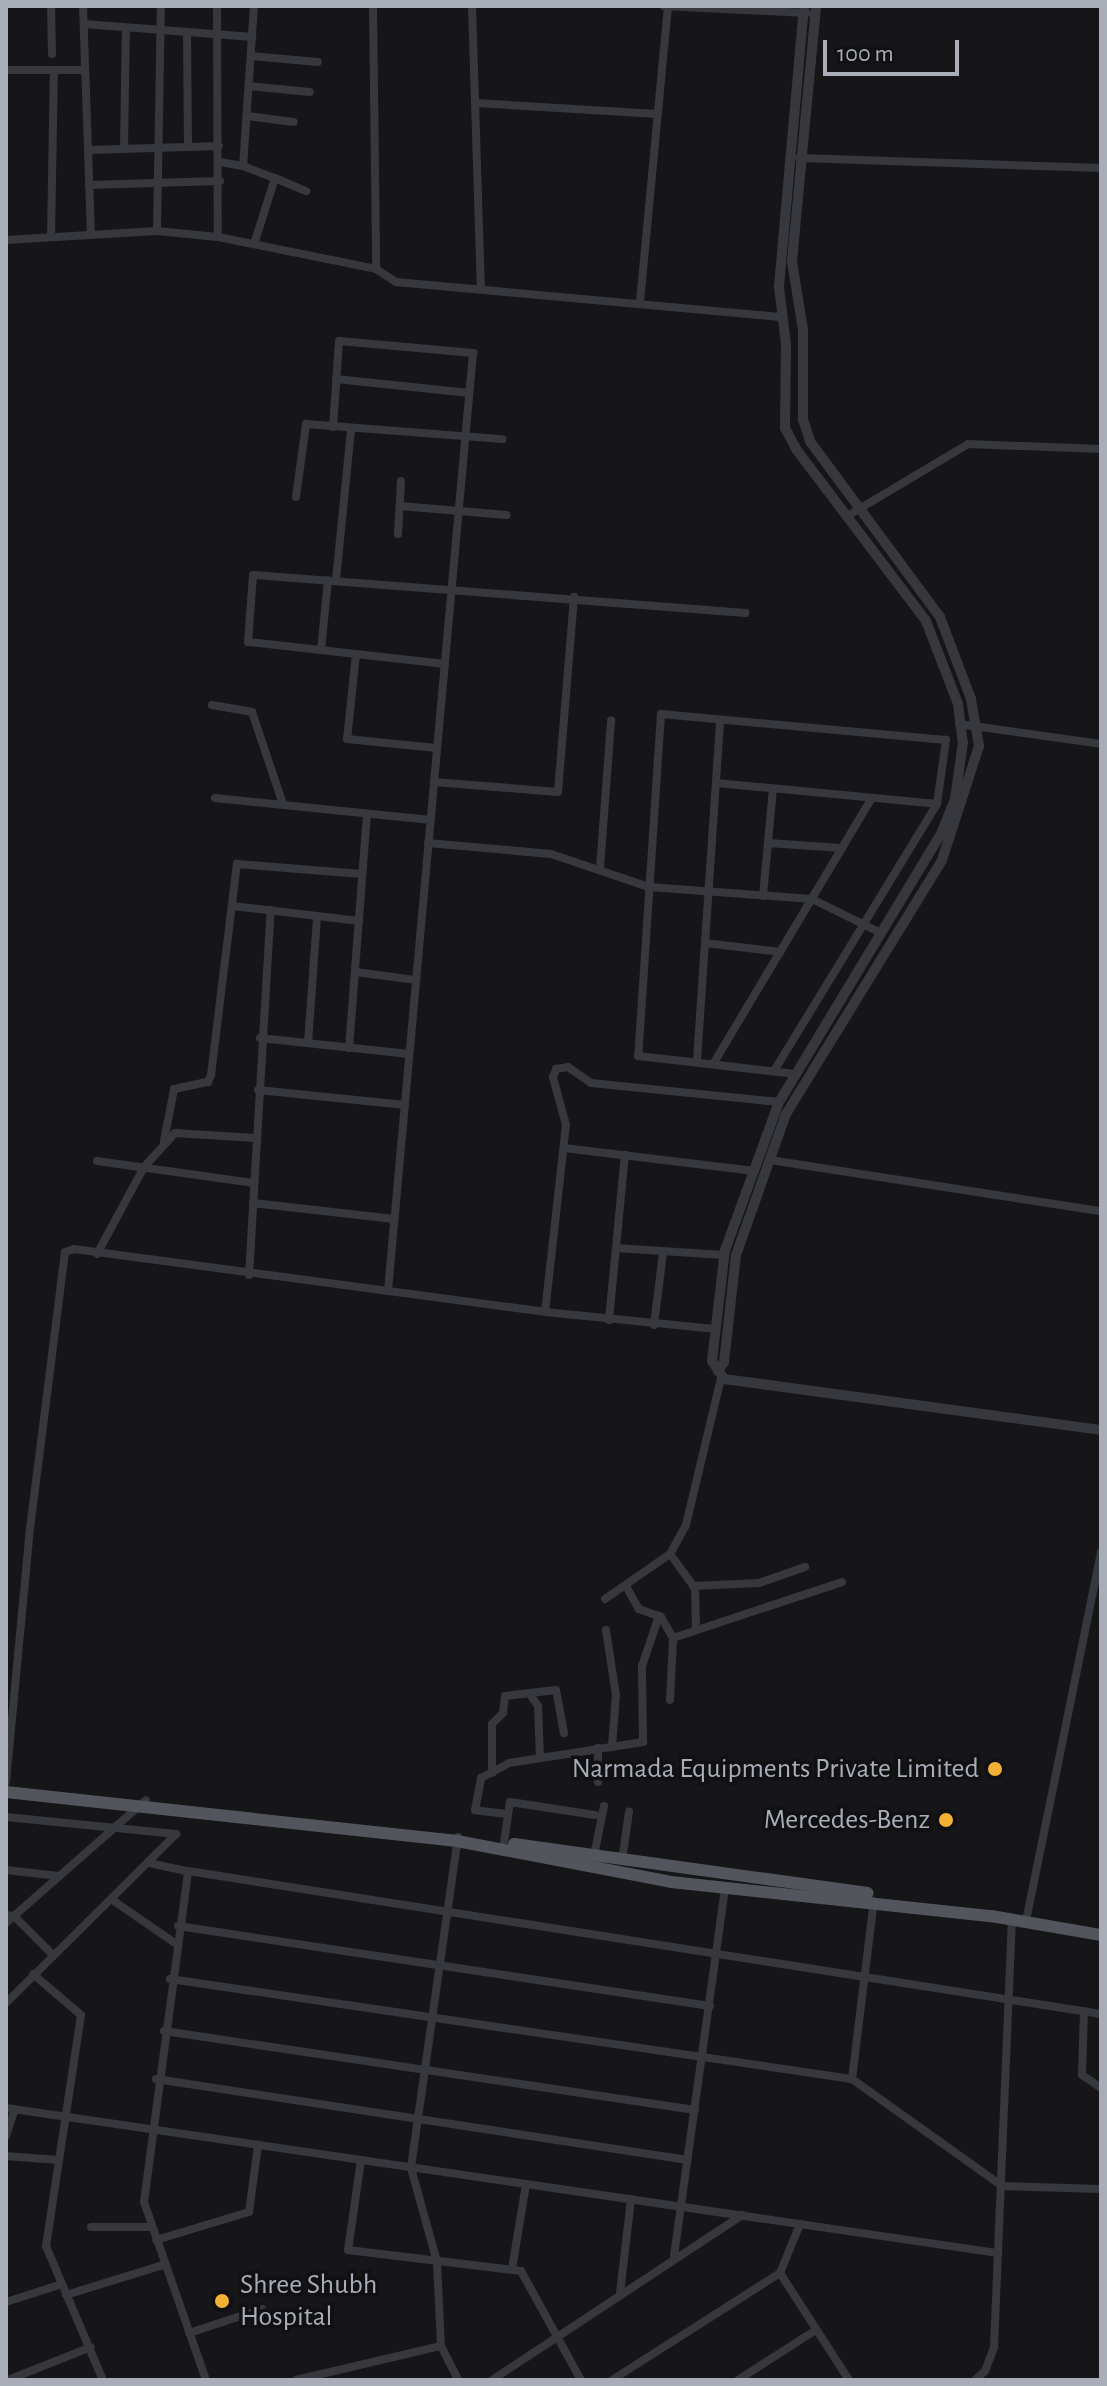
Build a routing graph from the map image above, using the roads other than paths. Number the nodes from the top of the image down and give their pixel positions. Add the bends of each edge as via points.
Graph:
1 (51, 6) edge
2 (83, 6) edge
3 (161, 6) edge
4 (217, 6) edge
5 (254, 6) edge
6 (373, 6) edge
7 (472, 6) edge
8 (666, 6) edge
9 (804, 9) edge
10 (816, 10) edge
11 (84, 24) junction
12 (126, 28) junction
13 (160, 31) junction
14 (187, 33) junction
15 (218, 36) junction
16 (253, 37) junction
17 (52, 54) dead end
18 (252, 56) junction
19 (318, 62) dead end
20 (6, 70) edge
21 (54, 70) junction
22 (85, 70) junction
23 (249, 86) junction
24 (310, 92) dead end
25 (476, 103) junction
26 (658, 114) junction
27 (247, 116) junction
28 (294, 122) dead end
29 (219, 146) junction
30 (188, 147) junction
31 (156, 148) junction
32 (124, 149) junction
33 (88, 150) junction
34 (786, 158) junction
35 (799, 158) junction
36 (220, 162) junction
37 (243, 166) junction
38 (1101, 168) edge
39 (275, 178) junction
40 (155, 180) junction
41 (220, 181) junction
42 (89, 185) junction
43 (306, 191) dead end
44 (157, 231) junction
45 (91, 234) junction
46 (51, 237) junction
47 (218, 237) junction
48 (6, 240) edge
49 (255, 241) junction
50 (376, 269) junction
51 (481, 288) junction
52 (640, 302) junction
53 (782, 317) junction
54 (336, 379) junction
55 (469, 393) junction
56 (333, 427) junction
57 (351, 430) junction
58 (465, 437) junction
59 (502, 439) dead end
60 (1101, 449) edge
61 (401, 481) dead end
62 (296, 497) dead end
63 (400, 506) junction
64 (860, 507) junction
65 (459, 512) junction
66 (507, 515) dead end
67 (849, 515) junction
68 (398, 534) dead end
69 (332, 580) junction
70 (452, 588) junction
71 (574, 597) junction
72 (746, 613) dead end
73 (321, 650) junction
74 (356, 654) junction
75 (445, 664) junction
76 (212, 705) dead end
77 (611, 720) dead end
78 (720, 720) junction
79 (959, 724) junction
80 (977, 726) junction
81 (1101, 744) edge
82 (437, 748) junction
83 (434, 782) junction
84 (716, 783) junction
85 (773, 788) junction
86 (215, 798) dead end
87 (872, 798) junction
88 (283, 804) junction
89 (937, 804) junction
90 (367, 814) junction
91 (431, 820) junction
92 (428, 843) junction
93 (768, 843) junction
94 (842, 848) junction
95 (600, 868) junction
96 (362, 874) junction
97 (649, 887) junction
98 (709, 891) junction
99 (763, 896) junction
100 (812, 899) junction
101 (232, 906) junction
102 (271, 910) junction
103 (317, 916) junction
104 (359, 921) junction
105 (863, 924) junction
106 (881, 933) junction
107 (705, 943) junction
108 (780, 952) junction
109 (355, 972) junction
110 (416, 980) junction
111 (260, 1038) junction
112 (308, 1043) junction
113 (349, 1048) junction
114 (409, 1054) junction
115 (697, 1060) junction
116 (715, 1061) junction
117 (774, 1071) junction
118 (797, 1074) junction
119 (258, 1090) junction
120 (779, 1102) junction
121 (405, 1105) junction
122 (256, 1138) junction
123 (164, 1141) junction
124 (564, 1148) junction
125 (625, 1155) junction
126 (770, 1160) junction
127 (97, 1161) dead end
128 (144, 1167) junction
129 (753, 1171) junction
130 (254, 1183) junction
131 (253, 1203) junction
132 (1101, 1211) edge
133 (394, 1219) junction
134 (616, 1248) junction
135 (663, 1253) junction
136 (97, 1254) junction
137 (724, 1255) junction
138 (249, 1275) junction
139 (388, 1291) junction
140 (545, 1312) junction
141 (609, 1320) junction
142 (654, 1325) junction
143 (714, 1329) junction
144 (719, 1374) junction
145 (1101, 1430) edge
146 (1101, 1552) edge
147 (670, 1554) junction
148 (805, 1567) dead end
149 (842, 1582) dead end
150 (626, 1586) junction
151 (693, 1586) junction
152 (605, 1599) dead end
153 (659, 1616) junction
154 (696, 1629) junction
155 (606, 1630) dead end
156 (673, 1638) junction
157 (529, 1693) junction
158 (670, 1700) dead end
159 (564, 1733) dead end
160 (612, 1746) junction
161 (598, 1748) junction
162 (540, 1758) junction
163 (492, 1773) junction
164 (598, 1782) dead end
165 (6, 1787) edge
166 (143, 1804) junction
167 (604, 1806) dead end
168 (629, 1812) dead end
169 (506, 1814) junction
170 (595, 1815) dead end
171 (6, 1817) edge
172 (111, 1829) junction
173 (458, 1839) junction
174 (504, 1842) junction
175 (594, 1856) junction
176 (622, 1860) junction
177 (149, 1863) junction
178 (6, 1870) edge
179 (188, 1871) junction
180 (59, 1876) junction
181 (725, 1888) junction
182 (111, 1899) junction
183 (874, 1901) junction
184 (447, 1912) junction
185 (10, 1916) edge
186 (1027, 1917) junction
187 (1012, 1919) junction
188 (6, 1923) edge
189 (178, 1926) junction
190 (1101, 1929) edge
191 (1101, 1935) edge
192 (175, 1943) junction
193 (52, 1954) junction
194 (717, 1954) junction
195 (438, 1966) junction
196 (33, 1974) junction
197 (864, 1977) junction
198 (170, 1979) junction
199 (1008, 2000) junction
200 (6, 2003) edge
201 (710, 2006) junction
202 (1084, 2011) junction
203 (1101, 2014) edge
204 (429, 2017) junction
205 (164, 2031) junction
206 (703, 2056) junction
207 (423, 2071) junction
208 (156, 2079) junction
209 (852, 2079) junction
210 (1101, 2088) edge
211 (10, 2108) edge
212 (695, 2110) junction
213 (65, 2116) junction
214 (417, 2119) junction
215 (152, 2128) junction
216 (6, 2136) edge
217 (258, 2145) junction
218 (6, 2156) edge
219 (58, 2160) junction
220 (361, 2160) junction
221 (688, 2160) junction
222 (411, 2168) junction
223 (526, 2184) junction
224 (1002, 2186) junction
225 (1101, 2189) edge
226 (631, 2199) junction
227 (681, 2207) junction
228 (742, 2215) junction
229 (800, 2224) junction
230 (91, 2227) dead end
231 (152, 2227) junction
232 (156, 2240) junction
233 (998, 2253) junction
234 (674, 2256) junction
235 (437, 2262) junction
236 (163, 2265) junction
237 (512, 2269) junction
238 (780, 2273) junction
239 (62, 2284) junction
240 (620, 2293) junction
241 (66, 2295) junction
242 (6, 2302) edge
243 (262, 2309) dead end
244 (816, 2330) junction
245 (189, 2333) junction
246 (557, 2336) junction
247 (441, 2346) junction
248 (91, 2347) junction
249 (8, 2380) edge
250 (103, 2380) edge
251 (206, 2380) edge
252 (296, 2380) edge
253 (458, 2380) edge
254 (492, 2380) edge
255 (581, 2380) edge
256 (612, 2380) edge
257 (738, 2380) edge
258 (849, 2380) edge
259 (975, 2380) edge

1 - 17 street
2 - 11 street
3 - 13 street
4 - 15 street
5 - 16 street
6 - 50 street
7 - 25 street
8 - 9 street
8 - 26 street
9 - 10 street
9 - 34 street
10 - 35 street
11 - 12 street
11 - 22 street
12 - 13 street
12 - 32 street
13 - 14 street
13 - 31 street
14 - 15 street
14 - 30 street
15 - 16 street
15 - 29 street
16 - 18 street
18 - 19 street
18 - 23 street
20 - 21 street
21 - 22 street
21 - 46 street
22 - 33 street
23 - 24 street
23 - 27 street
25 - 26 street
25 - 51 street
26 - 52 street
27 - 28 street
27 - 37 street
29 - 30 street
29 - 36 street
30 - 31 street
31 - 32 street
31 - 40 street
32 - 33 street
33 - 42 street
34 - 35 street
34 - 53 street
35 - 38 street
35 - 64 street via 792,280 803,330 803,420 810,441
36 - 37 street
36 - 41 street
37 - 39 street
39 - 43 street
39 - 49 street
40 - 41 street
40 - 42 street
40 - 44 street
41 - 47 street
42 - 45 street
44 - 45 street
44 - 47 street
45 - 46 street
46 - 48 street
47 - 49 street
49 - 50 street
50 - 51 street via 396,282
51 - 52 street
52 - 53 street
53 - 67 street via 785,428
54 - 55 street
54 - 55 street via 339,341 473,353
54 - 56 street
55 - 58 street
56 - 57 street
56 - 62 street via 303,426
57 - 58 street
57 - 69 street
58 - 59 street
58 - 65 street
60 - 64 street via 968,444
61 - 63 street
63 - 65 street
63 - 68 street
64 - 67 street
64 - 80 street via 940,617
65 - 66 street
65 - 70 street
67 - 79 street via 926,621 954,690
69 - 70 street
69 - 73 street
69 - 73 street via 253,575 248,642
70 - 71 street
70 - 75 street
71 - 72 street
71 - 83 street via 558,792
73 - 74 street
74 - 75 street
74 - 82 street via 347,739
75 - 82 street
76 - 88 street via 252,712
77 - 95 street
78 - 84 street
78 - 89 street via 946,740
78 - 97 street via 661,714
79 - 80 street
79 - 106 street via 959,771 942,832
80 - 81 street
80 - 126 street via 975,769 942,860 792,1101
82 - 83 street
83 - 91 street
84 - 85 street
84 - 98 street
85 - 87 street
85 - 93 street
86 - 88 street
87 - 89 street
87 - 94 street
88 - 90 street
89 - 105 street
90 - 91 street
90 - 96 street
91 - 92 street
92 - 95 street via 551,854
92 - 110 street
93 - 94 street
93 - 99 street
94 - 100 street
95 - 97 street
96 - 101 street via 237,864
96 - 104 street
97 - 98 street
97 - 115 street via 638,1056
98 - 99 street
98 - 107 street
99 - 100 street
100 - 105 street
100 - 108 street
101 - 102 street
101 - 123 street via 211,1075 208,1082 174,1089
102 - 103 street
102 - 111 street
103 - 104 street
103 - 112 street
104 - 109 street
105 - 106 street
105 - 117 street
106 - 118 street
107 - 108 street
107 - 115 street
108 - 116 street
109 - 110 street
109 - 113 street
110 - 114 street
111 - 112 street
111 - 119 street
112 - 113 street
113 - 114 street
114 - 121 street
115 - 116 street
116 - 117 street
117 - 118 street
118 - 120 street
119 - 121 street
119 - 122 street
120 - 124 street via 591,1083 562,1067 553,1077 566,1125
120 - 129 street
121 - 133 street
122 - 123 street via 195,1132 175,1133
122 - 130 street
123 - 128 street
124 - 125 street
124 - 140 street
125 - 129 street
125 - 134 street
126 - 132 street
126 - 144 street via 736,1255
127 - 128 street
128 - 130 street
128 - 136 street
129 - 137 street
130 - 131 street
131 - 133 street
131 - 138 street
133 - 139 street
134 - 135 street
134 - 141 street
135 - 137 street
135 - 142 street
136 - 138 street
136 - 165 street via 74,1249 62,1257
137 - 143 street
138 - 139 street
139 - 140 street
140 - 141 street
141 - 142 street
142 - 143 street
143 - 144 street via 712,1361
144 - 145 street
144 - 147 street via 686,1525
146 - 186 street
147 - 150 street
147 - 151 street
148 - 151 street via 759,1583
149 - 154 street
150 - 152 street
150 - 153 street via 639,1609
151 - 154 street
153 - 156 street
153 - 160 street via 642,1666 643,1742
154 - 156 street
155 - 160 street via 616,1695
156 - 158 street
157 - 159 street via 557,1690
157 - 162 street via 538,1706
157 - 163 street via 504,1697 489,1746
160 - 161 street
161 - 162 street
161 - 164 street
162 - 163 street
163 - 169 street via 477,1783 475,1810
165 - 166 main road
166 - 172 street
166 - 173 main road
167 - 175 street
168 - 176 street
169 - 170 street via 510,1802
169 - 174 street
171 - 172 street
172 - 177 street via 176,1834
172 - 180 street
173 - 174 main road
173 - 181 main road
173 - 184 street
174 - 175 main road
175 - 176 main road
176 - 186 main road
177 - 179 street
177 - 182 street
178 - 180 street
179 - 184 street
179 - 189 street
180 - 185 street
181 - 183 main road
181 - 194 street
182 - 192 street
182 - 193 street
183 - 187 main road
183 - 197 street
184 - 194 street
184 - 195 street
185 - 188 street
185 - 193 street
186 - 187 main road
186 - 190 main road
186 - 191 main road
187 - 199 street
189 - 192 street
189 - 195 street
192 - 198 street
193 - 196 street
194 - 197 street
194 - 201 street
195 - 201 street
195 - 204 street
196 - 200 street
196 - 213 street via 81,2015
197 - 199 street
197 - 209 street
198 - 204 street
198 - 205 street
199 - 202 street
199 - 224 street
201 - 206 street
202 - 203 street
202 - 210 street via 1082,2075
204 - 206 street
204 - 207 street
205 - 207 street
205 - 208 street
206 - 209 street
206 - 212 street
207 - 212 street
207 - 214 street
208 - 214 street
208 - 215 street
209 - 224 street
211 - 213 street
211 - 216 street
212 - 221 street
213 - 215 street
213 - 219 street
214 - 221 street
214 - 222 street
215 - 217 street
215 - 231 street via 144,2202
217 - 220 street
217 - 232 street via 249,2212
218 - 219 street
219 - 239 street via 46,2246
220 - 222 street
220 - 235 street via 348,2250
221 - 227 street
222 - 223 street
222 - 235 street
223 - 226 street
223 - 237 street
224 - 225 street
224 - 233 street
226 - 227 street
226 - 240 street
227 - 228 street
227 - 234 street
228 - 229 street
228 - 234 street
229 - 233 street
229 - 238 street
230 - 231 street
231 - 232 street
232 - 236 street
233 - 259 street via 994,2347 985,2371
234 - 240 street
235 - 237 street
235 - 247 street
236 - 241 street
236 - 245 street
237 - 246 street via 521,2271
238 - 244 street
238 - 256 street
239 - 241 street
239 - 242 street
240 - 246 street
241 - 248 street
243 - 245 street
244 - 257 street
244 - 258 street
245 - 251 street
246 - 254 street
246 - 255 street
247 - 252 street
247 - 253 street
248 - 249 street
248 - 250 street

